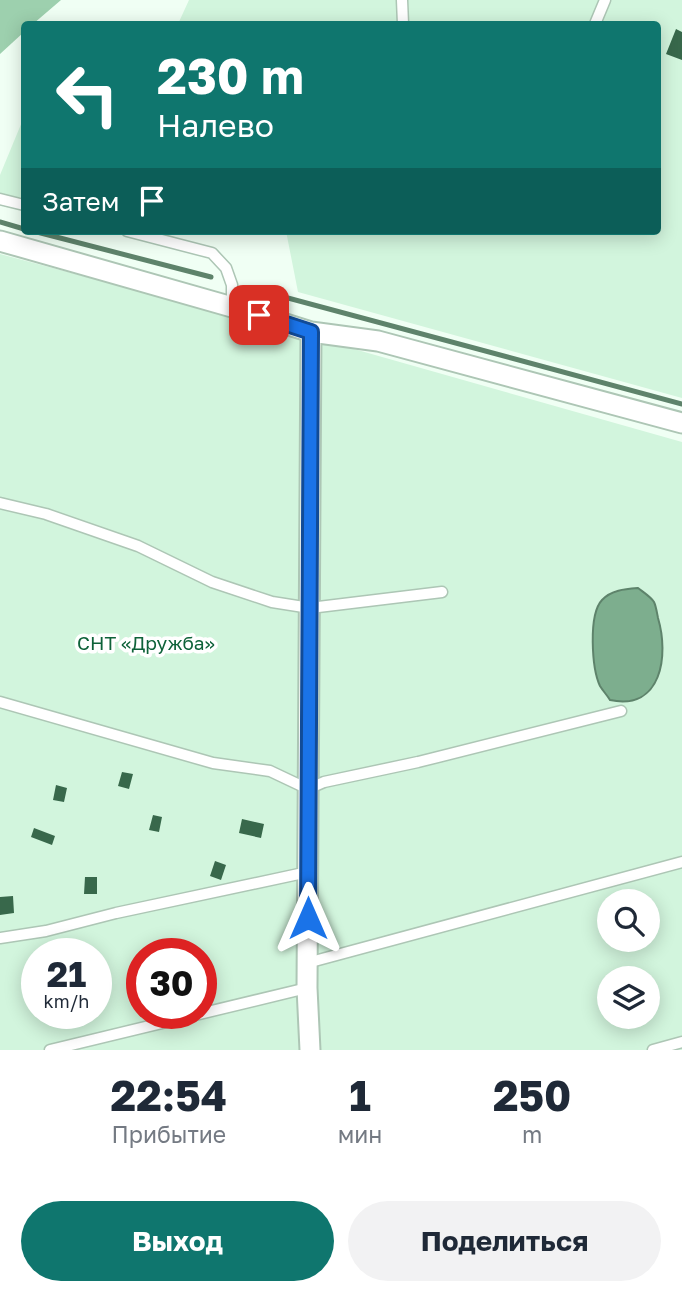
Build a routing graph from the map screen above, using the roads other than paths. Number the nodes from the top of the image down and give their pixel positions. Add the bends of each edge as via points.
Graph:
1 (402, 0) edge
2 (605, 0) edge
3 (402, 21) edge
4 (595, 21) edge
5 (0, 199) edge
6 (21, 204) edge
7 (142, 235) edge
8 (0, 241) edge
9 (233, 307) junction
10 (311, 332) junction
11 (682, 423) edge
12 (0, 503) edge
13 (442, 592) dead end
14 (310, 608) junction
15 (2, 705) edge
16 (621, 711) dead end
17 (308, 789) junction
18 (682, 862) edge
19 (308, 872) junction
20 (0, 937) edge
21 (307, 963) junction
22 (307, 988) junction
23 (682, 1042) edge
24 (50, 1050) edge
25 (310, 1050) edge
26 (653, 1050) edge

1 - 3 lane
2 - 4 lane
5 - 6 lane
7 - 9 lane via 212,253 226,268
8 - 9 street
9 - 10 street
10 - 11 street via 377,341
10 - 14 street
12 - 14 lane via 138,546 212,582 272,602
13 - 14 lane
14 - 17 street
15 - 17 lane via 213,763 270,771
16 - 17 lane
17 - 19 street
18 - 21 lane
19 - 20 lane via 46,931
19 - 21 street
21 - 22 street
22 - 24 lane
22 - 25 street
23 - 26 lane

